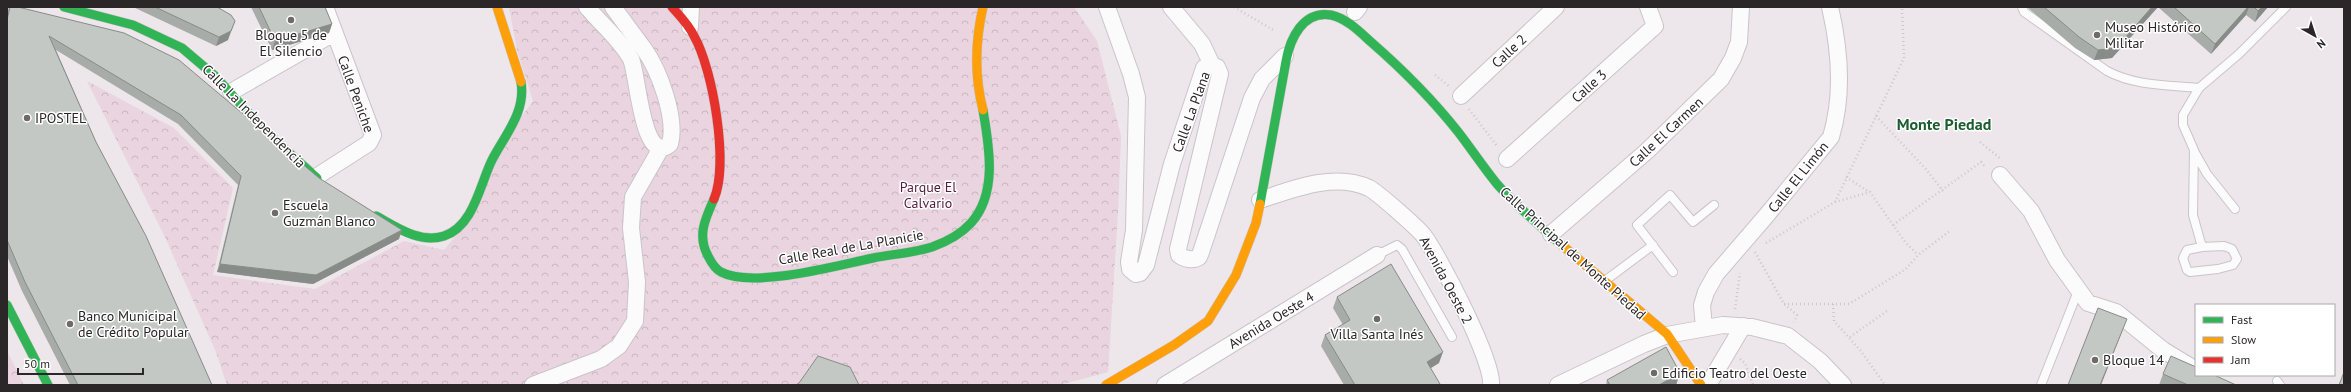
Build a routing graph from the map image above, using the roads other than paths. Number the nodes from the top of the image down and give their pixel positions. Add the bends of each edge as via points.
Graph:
1 (64, 7) edge
2 (325, 7) edge
3 (497, 7) edge
4 (587, 7) edge
5 (613, 7) edge
6 (672, 7) edge
7 (691, 7) edge
8 (983, 7) edge
9 (1107, 7) edge
10 (1171, 7) edge
11 (1556, 7) edge
12 (1648, 7) edge
13 (1741, 7) edge
14 (1830, 7) edge
15 (2022, 7) edge
16 (2286, 7) edge
17 (690, 27) junction
18 (334, 33) junction
19 (1285, 56) junction
20 (1212, 65) junction
21 (2199, 88) junction
22 (231, 92) junction
23 (1461, 96) dead end
24 (660, 148) junction
25 (2194, 150) junction
26 (1507, 159) dead end
27 (2000, 175) road end
28 (321, 181) joint
29 (1260, 200) junction
30 (1714, 205) dead end
31 (2235, 209) dead end
32 (370, 212) edge
33 (1551, 234) junction
34 (1652, 245) junction
35 (2202, 247) junction
36 (1378, 255) joint
37 (1673, 272) dead end
38 (1606, 280) junction
39 (2078, 291) junction
40 (7, 295) edge
41 (9, 308) edge
42 (1738, 326) junction
43 (1704, 328) junction
44 (1668, 335) junction
45 (1452, 337) dead end
46 (2195, 369) edge
47 (48, 385) edge
48 (533, 385) edge
49 (1106, 385) edge
50 (1165, 385) edge
51 (1491, 385) edge
52 (1558, 385) edge
53 (1701, 385) edge
54 (1708, 385) edge
55 (1844, 385) edge
56 (2042, 385) edge

1 - 22 street, Calle La Independencia via 101,15 172,42 195,58
2 - 18 street, Calle Peniche
3 - 32 street via 505,38 520,76 520,106 515,121 493,158 467,216 452,232 435,239 424,239 402,231
4 - 24 street via 632,61 646,133 655,146
5 - 24 street via 645,50 665,94 673,126 670,144
6 - 17 street, Calle Real de La Planicie
7 - 17 street
8 - 17 street, Calle Real de La Planicie via 978,31 976,74 991,164 985,204 976,217 957,235 932,247 806,272 759,276 743,277 722,272 712,263 703,244 702,232 706,217 718,193 721,159 704,60
9 - 20 street, Calle La Plana via 1137,97 1134,230 1129,262 1133,273 1140,273 1146,265 1172,164 1199,81 1204,68
10 - 20 street via 1202,44
11 - 23 street, Calle 2
12 - 26 street, Calle 3 via 1655,26
13 - 33 street, Calle El Carmen via 1739,42 1721,79 1647,151
14 - 43 street, Calle El Limón via 1838,52 1839,86 1831,136 1716,274 1702,305
15 - 21 lane via 2024,12 2118,77 2131,82
16 - 21 lane via 2239,54
18 - 22 street
18 - 28 street, Calle Peniche via 373,135 369,143
19 - 20 street, Calle La Plana via 1262,79 1252,98 1201,252 1199,257 1193,260 1181,257 1178,249 1219,80 1220,71
19 - 29 street, Calle Principal de Monte Piedad via 1285,71
19 - 33 street, Calle Principal de Monte Piedad via 1292,40 1306,21 1332,14 1354,28 1430,99 1499,187
21 - 25 lane via 2182,121
22 - 28 street, Calle La Independencia via 266,132
24 - 48 street via 634,196 630,228 637,282 635,321 619,346 601,359
25 - 31 lane via 2207,174
25 - 35 lane via 2193,215
27 - 39 street via 2032,211 2057,260
29 - 49 street, Calle Principal de Monte Piedad via 1256,223 1236,275 1208,321 1174,345
29 - 51 street, Avenida Oeste 2 via 1297,187 1340,181 1370,188 1423,235 1437,256 1483,350 1492,376
30 - 34 lane via 1693,222 1670,195 1637,224
33 - 38 street, Calle Principal de Monte Piedad
34 - 37 lane
34 - 38 lane
35 - 35 lane via 2185,253 2185,267 2190,272 2218,270 2236,262 2237,259 2229,247
36 - 45 lane via 1397,245 1402,249
36 - 50 street, Avenida Oeste 4
38 - 44 street, Calle Principal de Monte Piedad via 1654,326
39 - 46 street via 2088,303 2116,312 2163,350
39 - 56 lane
40 - 41 street
41 - 47 street
42 - 43 street
42 - 54 street via 1730,350
42 - 55 street via 1788,336 1820,361
43 - 44 street
44 - 52 street
44 - 53 street, Calle Principal de Monte Piedad

